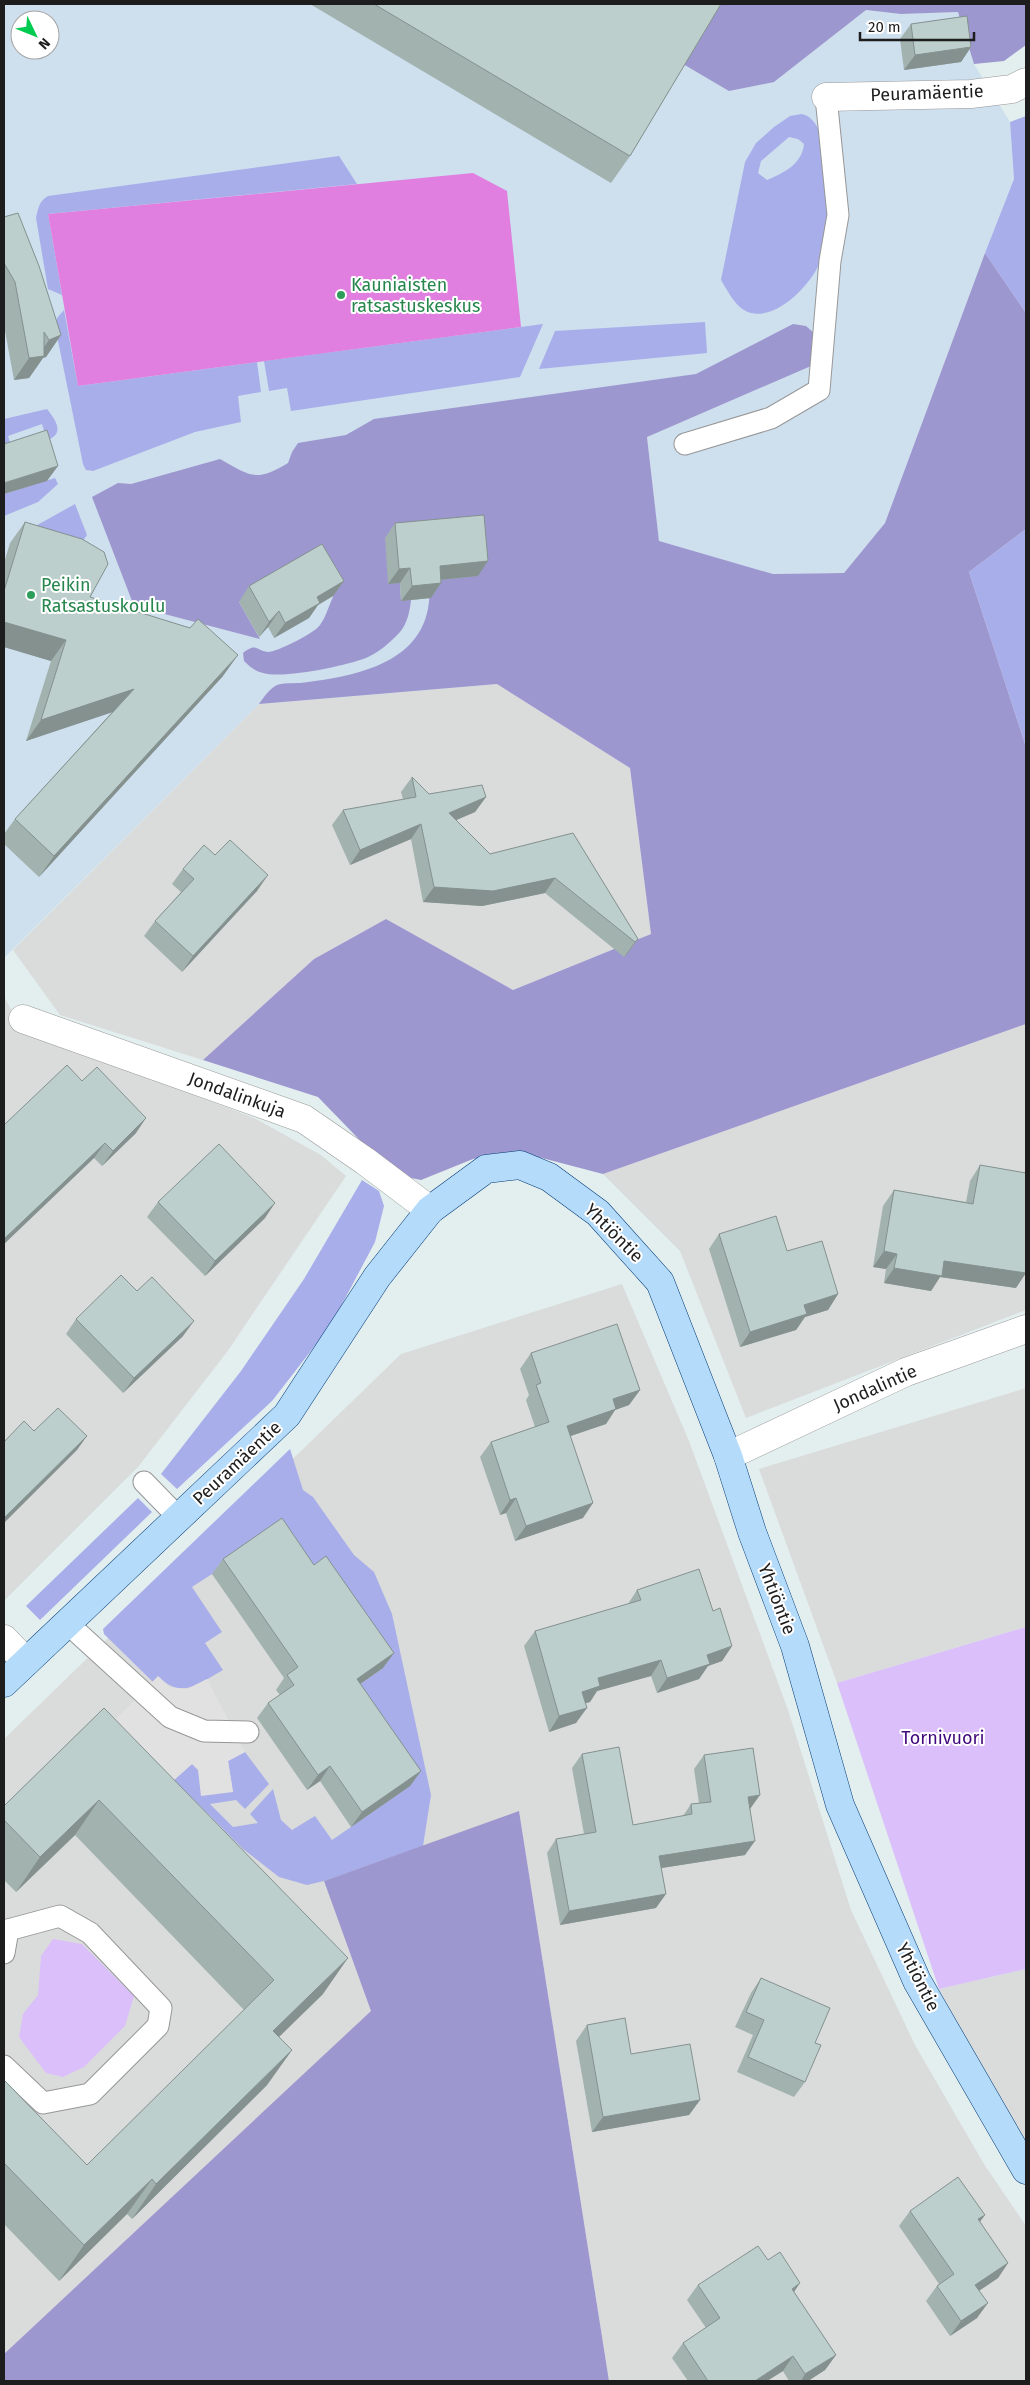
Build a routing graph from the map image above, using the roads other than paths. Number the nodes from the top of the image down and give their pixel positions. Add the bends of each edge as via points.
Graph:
1 (1026, 82) edge
2 (826, 96) joint
3 (685, 444) dead end
4 (23, 1019) dead end
5 (430, 1210) junction
6 (1026, 1329) edge
7 (728, 1456) junction
8 (144, 1482) dead end
9 (179, 1518) junction
10 (67, 1623) junction
11 (4, 1639) edge
12 (26, 1662) junction
13 (4, 1683) edge
14 (248, 1732) dead end
15 (6, 1928) edge
16 (4, 1953) edge
17 (4, 2066) edge
18 (1026, 2170) edge

1 - 2 street, Peuramäentie via 1012,89 971,94
2 - 3 lane via 838,215 830,261 819,390 771,418
4 - 5 street, Jondalinkuja via 304,1119
5 - 7 street, Yhtiöntie via 486,1169 520,1165 549,1177 598,1213 660,1282
5 - 9 street, Peuramäentie via 378,1277 287,1415
6 - 7 street, Jondalintie via 906,1372
7 - 18 street, Yhtiöntie via 794,1646 840,1805 916,1981
8 - 9 lane
9 - 10 street, Peuramäentie
10 - 12 street, Peuramäentie
10 - 14 lane via 170,1717 204,1731
11 - 12 street
12 - 13 street, Peuramäentie
15 - 16 lane
15 - 17 lane via 60,1916 90,1933 161,2008 158,2026 90,2094 43,2103

